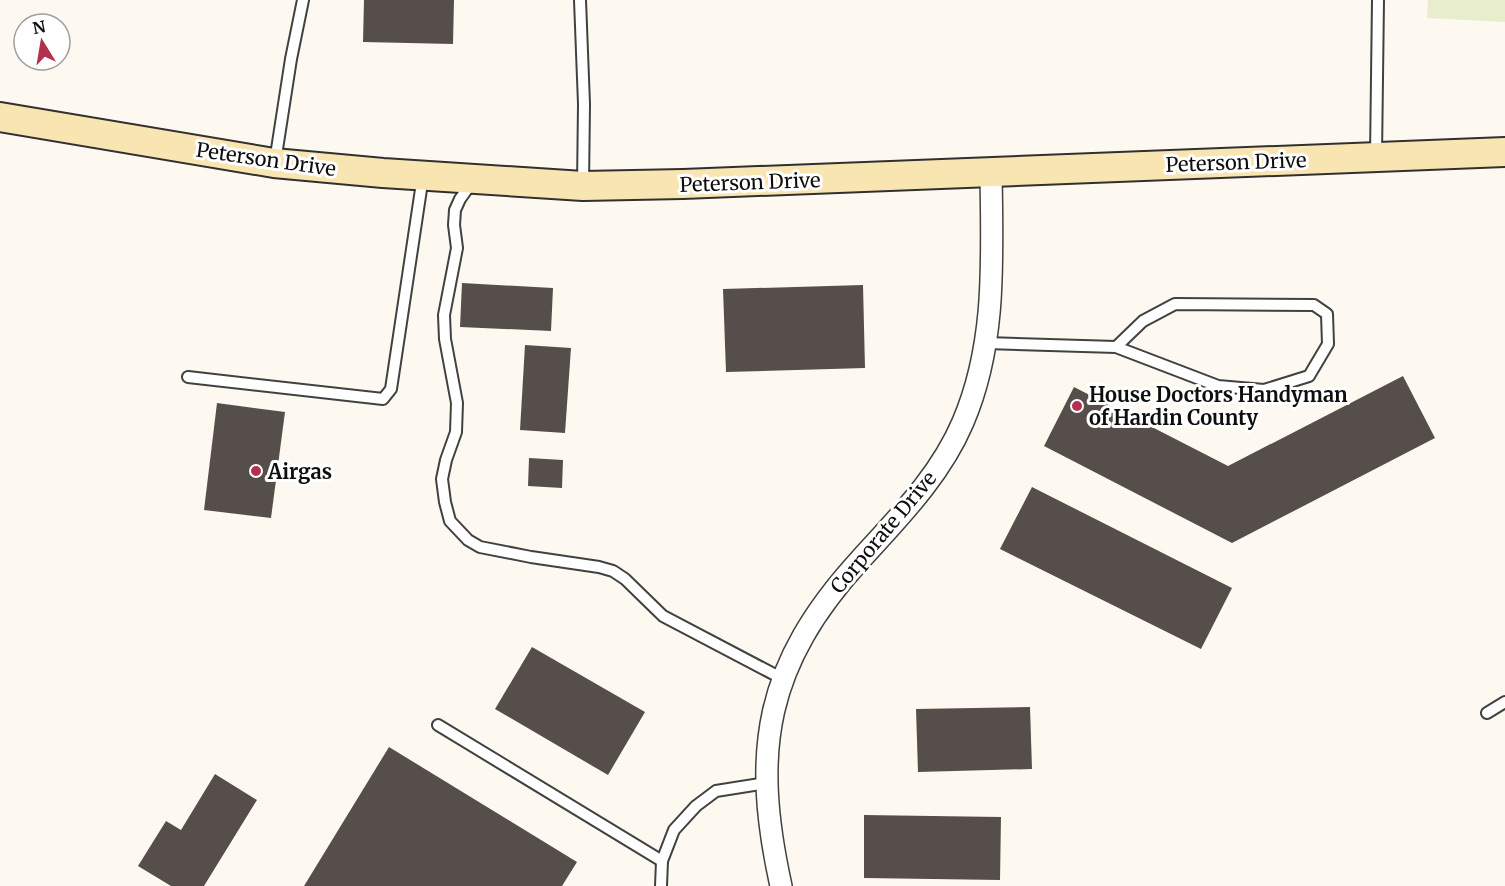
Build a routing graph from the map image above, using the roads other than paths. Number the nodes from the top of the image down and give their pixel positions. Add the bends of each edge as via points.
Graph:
1 (303, 0) edge
2 (580, 0) edge
3 (1378, 0) edge
4 (0, 117) edge
5 (1505, 152) edge
6 (1376, 156) junction
7 (274, 163) junction
8 (991, 172) junction
9 (423, 176) junction
10 (475, 179) junction
11 (583, 186) junction
12 (986, 343) junction
13 (1116, 346) junction
14 (188, 377) dead end
15 (783, 679) junction
16 (1505, 702) edge
17 (1487, 713) dead end
18 (438, 725) dead end
19 (766, 783) junction
20 (662, 861) junction
21 (661, 886) edge
22 (781, 886) edge

1 - 7 lane
2 - 11 lane
3 - 6 lane
4 - 7 street, Peterson Drive
5 - 6 street, Peterson Drive
6 - 8 street, Peterson Drive
7 - 9 street, Peterson Drive
8 - 11 street, Peterson Drive
8 - 12 street, Corporate Drive via 992,268
9 - 10 street, Peterson Drive
9 - 14 lane via 391,388 382,399
10 - 11 street, Peterson Drive
10 - 15 lane via 455,210 457,248 444,315 457,403 456,432 442,479 450,521 480,547 613,572 663,616
12 - 13 lane
12 - 15 street, Corporate Drive via 966,414 943,460 917,496 826,600 801,638
13 - 13 lane via 1218,386 1264,390 1309,376 1328,344 1327,314 1314,305 1175,304 1143,321
15 - 19 street, Corporate Drive via 771,722
16 - 17 lane
18 - 20 lane
19 - 20 lane via 716,791 674,830
19 - 22 street, Corporate Drive
20 - 21 lane

